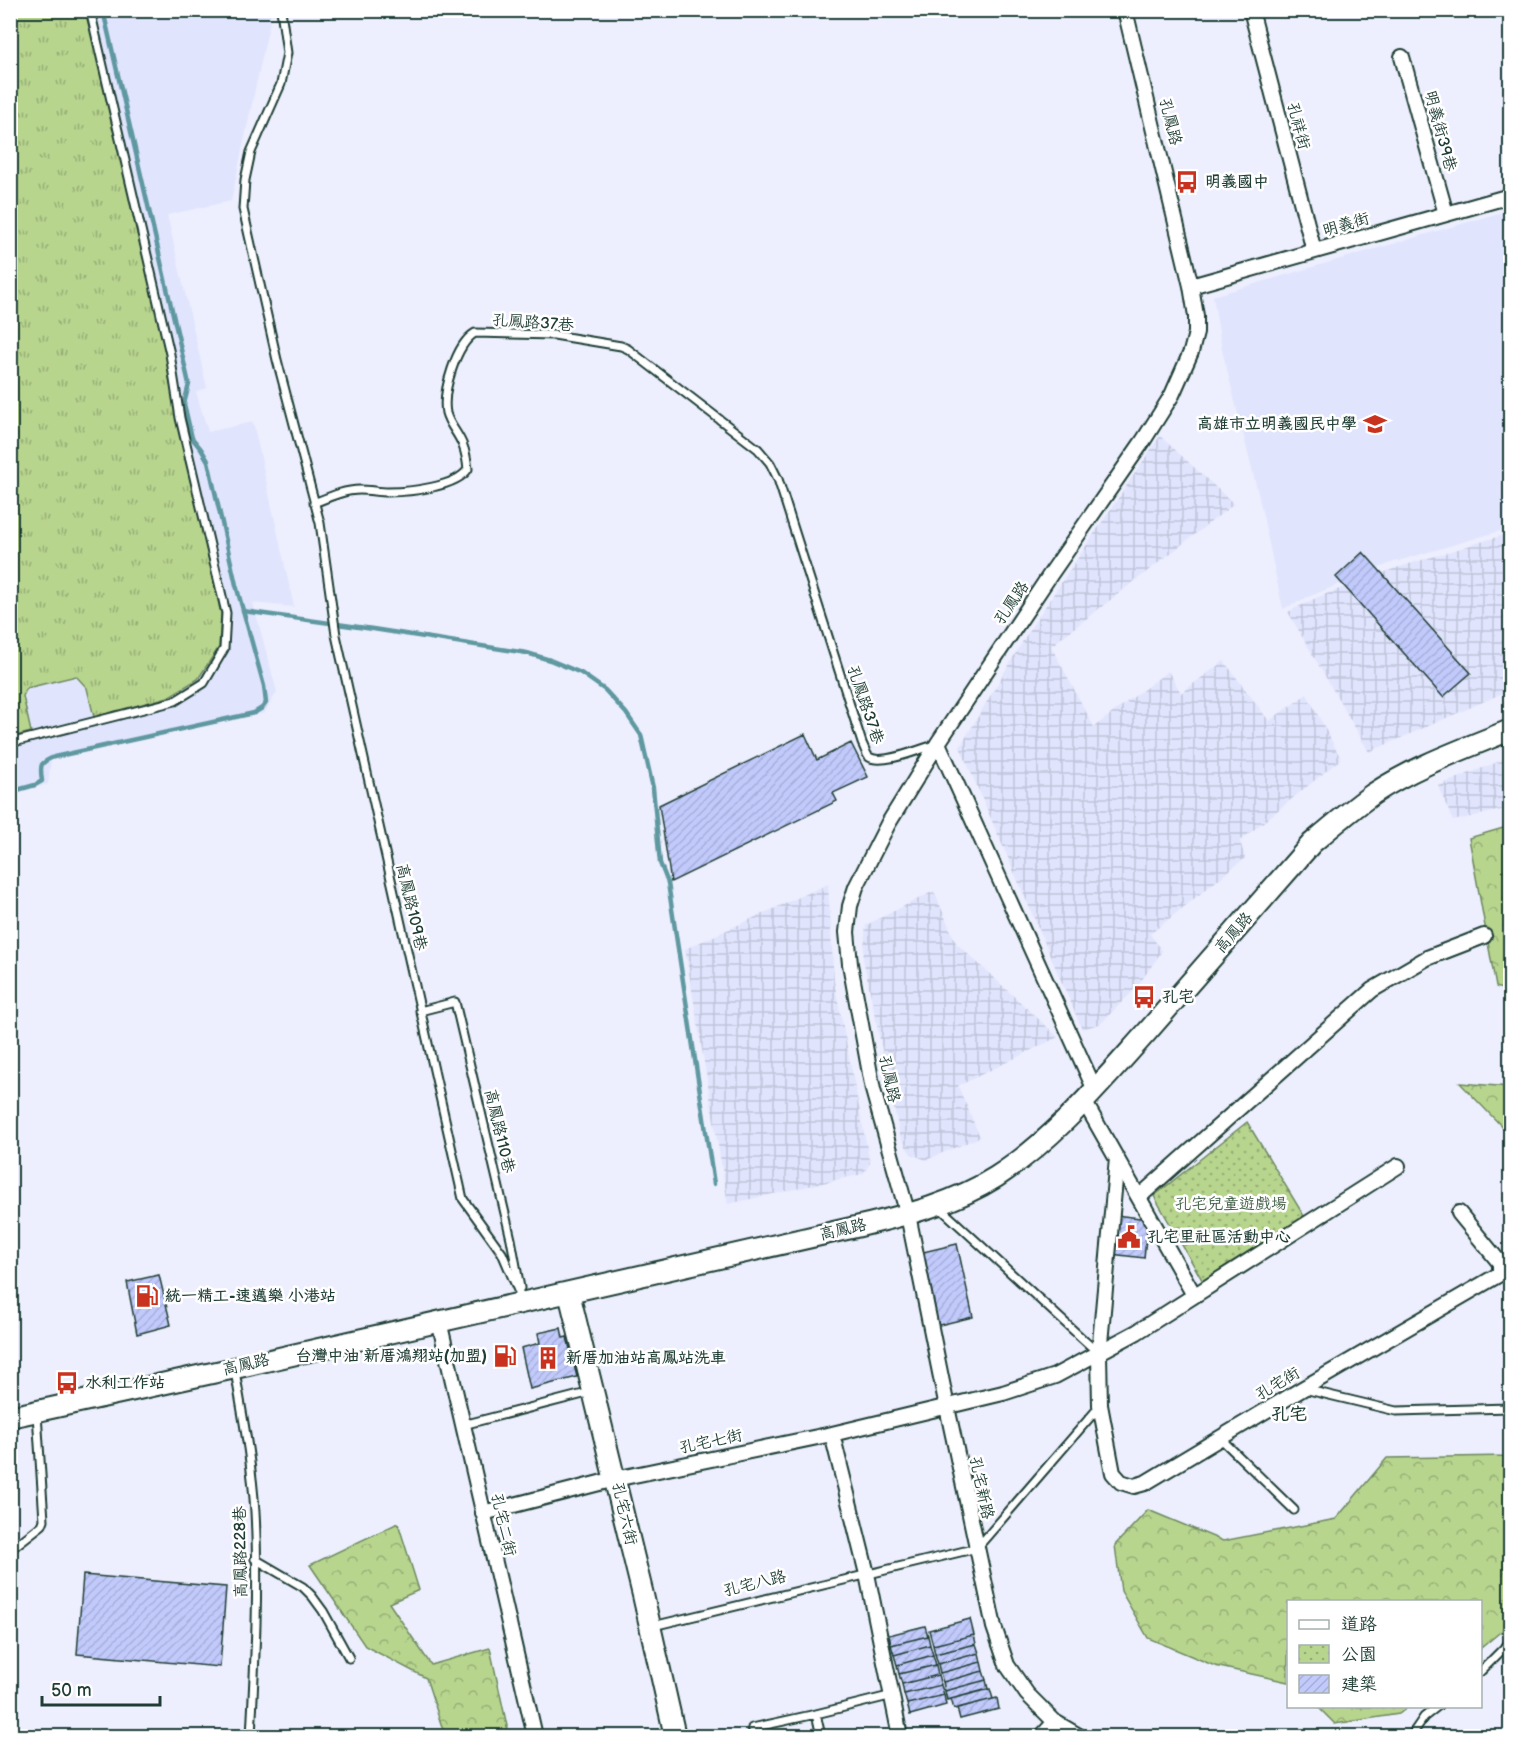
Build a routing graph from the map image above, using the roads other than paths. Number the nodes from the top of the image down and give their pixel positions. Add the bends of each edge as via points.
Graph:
1 (90, 10) edge
2 (281, 10) edge
3 (1125, 10) edge
4 (1251, 10) edge
5 (1402, 57) dead end
6 (1510, 196) edge
7 (1446, 214) junction
8 (1314, 251) junction
9 (1191, 286) junction
10 (314, 503) junction
11 (1510, 730) edge
12 (10, 743) edge
13 (938, 743) junction
14 (1484, 936) dead end
15 (420, 1011) junction
16 (1090, 1096) junction
17 (1117, 1158) junction
18 (1398, 1166) dead end
19 (1139, 1197) junction
20 (936, 1205) junction
21 (1459, 1213) dead end
22 (908, 1215) junction
23 (569, 1293) junction
24 (1194, 1295) junction
25 (523, 1302) junction
26 (439, 1321) junction
27 (1099, 1354) junction
28 (235, 1368) junction
29 (1302, 1389) junction
30 (594, 1391) junction
31 (1100, 1405) junction
32 (947, 1407) junction
33 (1510, 1408) edge
34 (37, 1411) junction
35 (10, 1417) edge
36 (463, 1425) junction
37 (832, 1434) junction
38 (1220, 1438) junction
39 (615, 1479) junction
40 (1294, 1510) dead end
41 (483, 1513) junction
42 (977, 1548) junction
43 (10, 1550) edge
44 (255, 1559) junction
45 (867, 1574) junction
46 (650, 1626) junction
47 (1510, 1642) edge
48 (349, 1659) dead end
49 (1482, 1670) edge
50 (893, 1695) junction
51 (1437, 1708) edge
52 (816, 1714) junction
53 (1054, 1722) junction
54 (752, 1728) dead end
55 (1412, 1736) edge
56 (251, 1737) edge
57 (535, 1737) edge
58 (675, 1737) edge
59 (820, 1737) edge
60 (900, 1737) edge
61 (1042, 1737) edge
62 (1079, 1737) edge
63 (1379, 1737) edge

1 - 12 lane via 226,613 224,649 204,682 175,700
2 - 10 lane via 287,53 281,84 251,152 244,180 243,209 276,360
3 - 9 street, 孔鳳路
4 - 8 street, 孔祥街
5 - 7 street, 明義街39巷
6 - 7 street, 明義街
7 - 8 street, 明義街
8 - 9 street, 明義街
9 - 13 street, 孔鳳路 via 1196,333 1172,394
10 - 13 lane, 孔鳳路37巷 via 359,490 419,490 465,474 468,469 463,445 449,421 445,403 450,373 470,335 554,335 621,346 758,449 770,463 868,756 884,760
10 - 15 lane, 高鳳路109巷 via 336,635
11 - 16 street, 高鳳路 via 1423,766 1374,793 1312,843
13 - 16 street
13 - 22 street, 孔鳳路 via 888,824 856,887 847,932 873,1090
14 - 19 street via 1427,958 1372,990
15 - 25 lane, 高鳳路109巷 via 463,1199 502,1253
15 - 25 lane, 高鳳路110巷 via 455,1002
16 - 17 street
16 - 20 street, 高鳳路 via 1030,1152 997,1176
17 - 19 street
17 - 27 street, 孔宅街
18 - 24 street
19 - 24 street
20 - 22 street, 高鳳路
20 - 27 lane
21 - 29 street, 孔宅街 via 1500,1263 1500,1274
22 - 23 street, 高鳳路
22 - 32 street, 孔宅新路
23 - 25 street, 高鳳路
23 - 30 street, 孔宅六街
24 - 27 street
25 - 26 street, 高鳳路
26 - 28 street, 高鳳路
26 - 36 street, 孔宅二街
27 - 31 street, 孔宅街
27 - 32 street via 1055,1376
28 - 34 street, 高鳳路
28 - 44 lane, 高鳳路228巷 via 251,1467
29 - 33 lane via 1396,1411
29 - 38 street, 孔宅街
30 - 36 lane
30 - 39 street, 孔宅六街
31 - 38 street, 孔宅街 via 1113,1473 1121,1482 1134,1486 1145,1484
31 - 42 lane
32 - 37 street, 孔宅七街
32 - 42 street, 孔宅新路
34 - 35 street, 高鳳路
34 - 43 lane via 44,1520
36 - 41 street, 孔宅二街
37 - 39 street, 孔宅七街
37 - 45 street
38 - 40 lane
39 - 41 street, 孔宅七街
39 - 46 street, 孔宅六街
41 - 57 street, 孔宅二街
42 - 45 lane, 孔宅八路
42 - 53 street, 孔宅新路 via 994,1627 1007,1665 1027,1694
44 - 48 lane via 312,1596
44 - 56 lane, 高鳳路228巷
45 - 46 lane, 孔宅八路
45 - 50 street
46 - 58 street, 孔宅六街
47 - 49 lane
50 - 52 lane
50 - 60 street
51 - 55 lane via 1424,1717
52 - 54 lane
52 - 59 lane
53 - 61 street
53 - 62 street, 孔宅新路
55 - 63 lane

